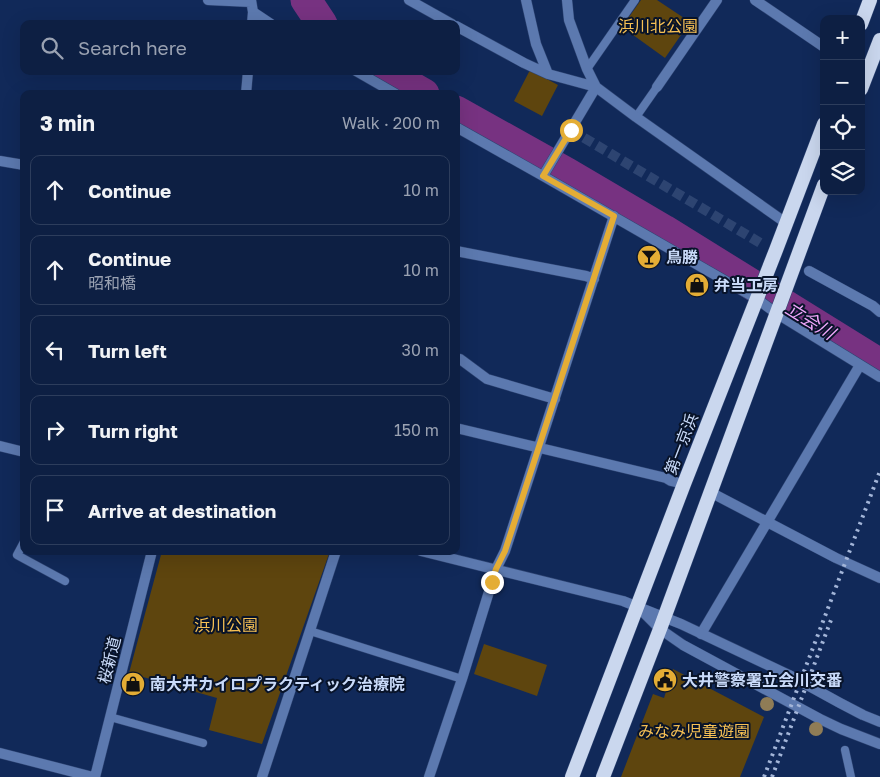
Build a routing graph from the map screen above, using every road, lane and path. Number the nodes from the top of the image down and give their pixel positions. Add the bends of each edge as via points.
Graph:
1 (208, 0) edge
2 (409, 0) edge
3 (526, 0) edge
4 (567, 0) edge
5 (634, 0) edge
6 (717, 0) edge
7 (755, 0) edge
8 (870, 0) edge
9 (251, 4) edge
10 (864, 15) edge
11 (252, 20) edge
12 (267, 20) edge
13 (445, 20) edge
14 (460, 28) edge
15 (880, 40) edge
16 (820, 44) edge
17 (876, 63) edge
18 (587, 69) junction
19 (548, 74) junction
20 (248, 75) edge
21 (363, 75) edge
22 (865, 82) edge
23 (596, 87) junction
24 (657, 87) joint
25 (246, 90) edge
26 (389, 90) edge
27 (636, 117) junction
28 (460, 129) edge
29 (820, 135) edge
30 (0, 161) edge
31 (20, 164) edge
32 (545, 173) junction
33 (820, 195) edge
34 (614, 216) junction
35 (786, 224) junction
36 (460, 251) edge
37 (809, 271) dead end
38 (594, 279) junction
39 (758, 296) junction
40 (777, 309) junction
41 (880, 312) edge
42 (460, 359) edge
43 (860, 365) junction
44 (880, 377) edge
45 (555, 399) junction
46 (460, 429) edge
47 (0, 446) edge
48 (539, 448) junction
49 (20, 451) edge
50 (684, 484) junction
51 (710, 492) junction
52 (768, 522) junction
53 (20, 549) edge
54 (151, 555) edge
55 (335, 555) edge
56 (437, 555) edge
57 (496, 569) junction
58 (879, 576) edge
59 (64, 581) dead end
60 (637, 606) junction
61 (662, 623) junction
62 (310, 631) junction
63 (701, 634) junction
64 (462, 679) junction
65 (110, 717) junction
66 (880, 722) edge
67 (203, 743) dead end
68 (880, 744) edge
69 (845, 750) dead end
70 (0, 753) edge
71 (94, 777) edge
72 (262, 777) edge
73 (429, 777) edge
74 (572, 777) edge
75 (603, 777) edge
76 (851, 777) edge

1 - 9 street
2 - 13 street
3 - 19 street via 536,44
4 - 18 street via 569,20
5 - 18 lane
6 - 24 street
7 - 16 street
8 - 10 highway
9 - 11 street
9 - 12 street
14 - 19 street
15 - 17 highway
17 - 22 highway
18 - 23 street
19 - 23 street
20 - 25 street
21 - 26 street
23 - 27 street
23 - 32 street
24 - 27 lane
27 - 35 street
28 - 32 street
29 - 35 highway, 第一京浜
30 - 31 street
32 - 34 street
33 - 40 highway
34 - 38 street
34 - 39 street
35 - 39 highway, 第一京浜
36 - 38 street
37 - 41 street
38 - 45 street
39 - 40 street
39 - 50 highway, 第一京浜
40 - 43 street
40 - 51 highway
42 - 45 street via 487,379
43 - 44 street
43 - 52 street
45 - 48 street
46 - 48 street
47 - 49 street
48 - 50 street
48 - 57 street
50 - 60 highway, 第一京浜
51 - 52 street
51 - 61 highway
52 - 58 street via 836,558
52 - 63 street
53 - 59 lane via 17,554
54 - 65 street, 桜新道
55 - 62 street
56 - 57 street
57 - 60 street
57 - 64 street
60 - 61 street
60 - 74 highway, 第一京浜
61 - 63 street
61 - 68 street via 683,645 820,719
61 - 75 highway
62 - 64 lane
62 - 72 street
63 - 66 street
64 - 73 street
65 - 67 lane
65 - 71 street, 桜新道
69 - 76 lane
70 - 71 street

